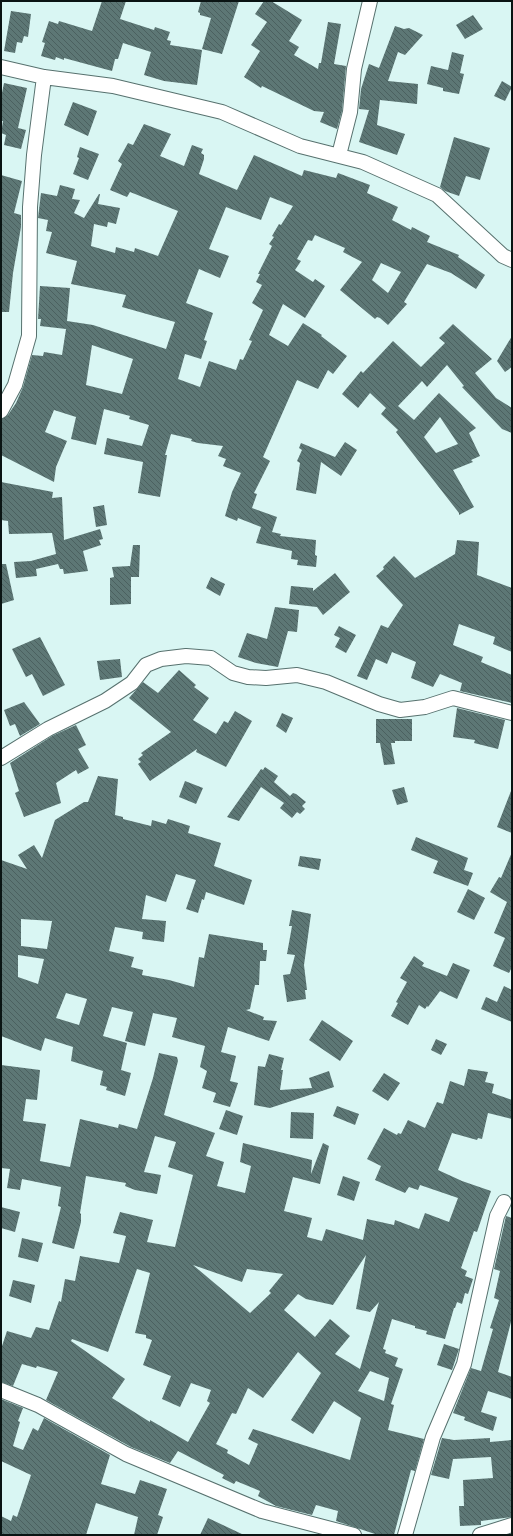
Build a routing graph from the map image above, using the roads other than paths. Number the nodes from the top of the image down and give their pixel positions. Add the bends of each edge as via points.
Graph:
1 (370, 1) edge
2 (1, 67) edge
3 (44, 77) junction
4 (339, 155) junction
5 (512, 260) edge
6 (1, 411) edge
7 (512, 713) edge
8 (1, 758) edge
9 (504, 1202) dead end
10 (1, 1390) edge
11 (512, 1525) edge
12 (354, 1535) edge
13 (405, 1535) edge
14 (480, 1535) edge

1 - 4 street via 354,69 350,112
2 - 3 street
3 - 4 street via 113,86 222,112 300,146
3 - 6 street via 30,207 29,336 15,385
4 - 5 street via 363,162 437,195 503,256
7 - 8 street via 453,698 425,707 400,710 319,680 297,675 248,677 232,673 211,658 186,656 162,659 146,665 132,683 105,701 48,729
9 - 13 street via 497,1216 464,1364 433,1437
10 - 12 street via 38,1405 126,1454 255,1508
11 - 14 street

